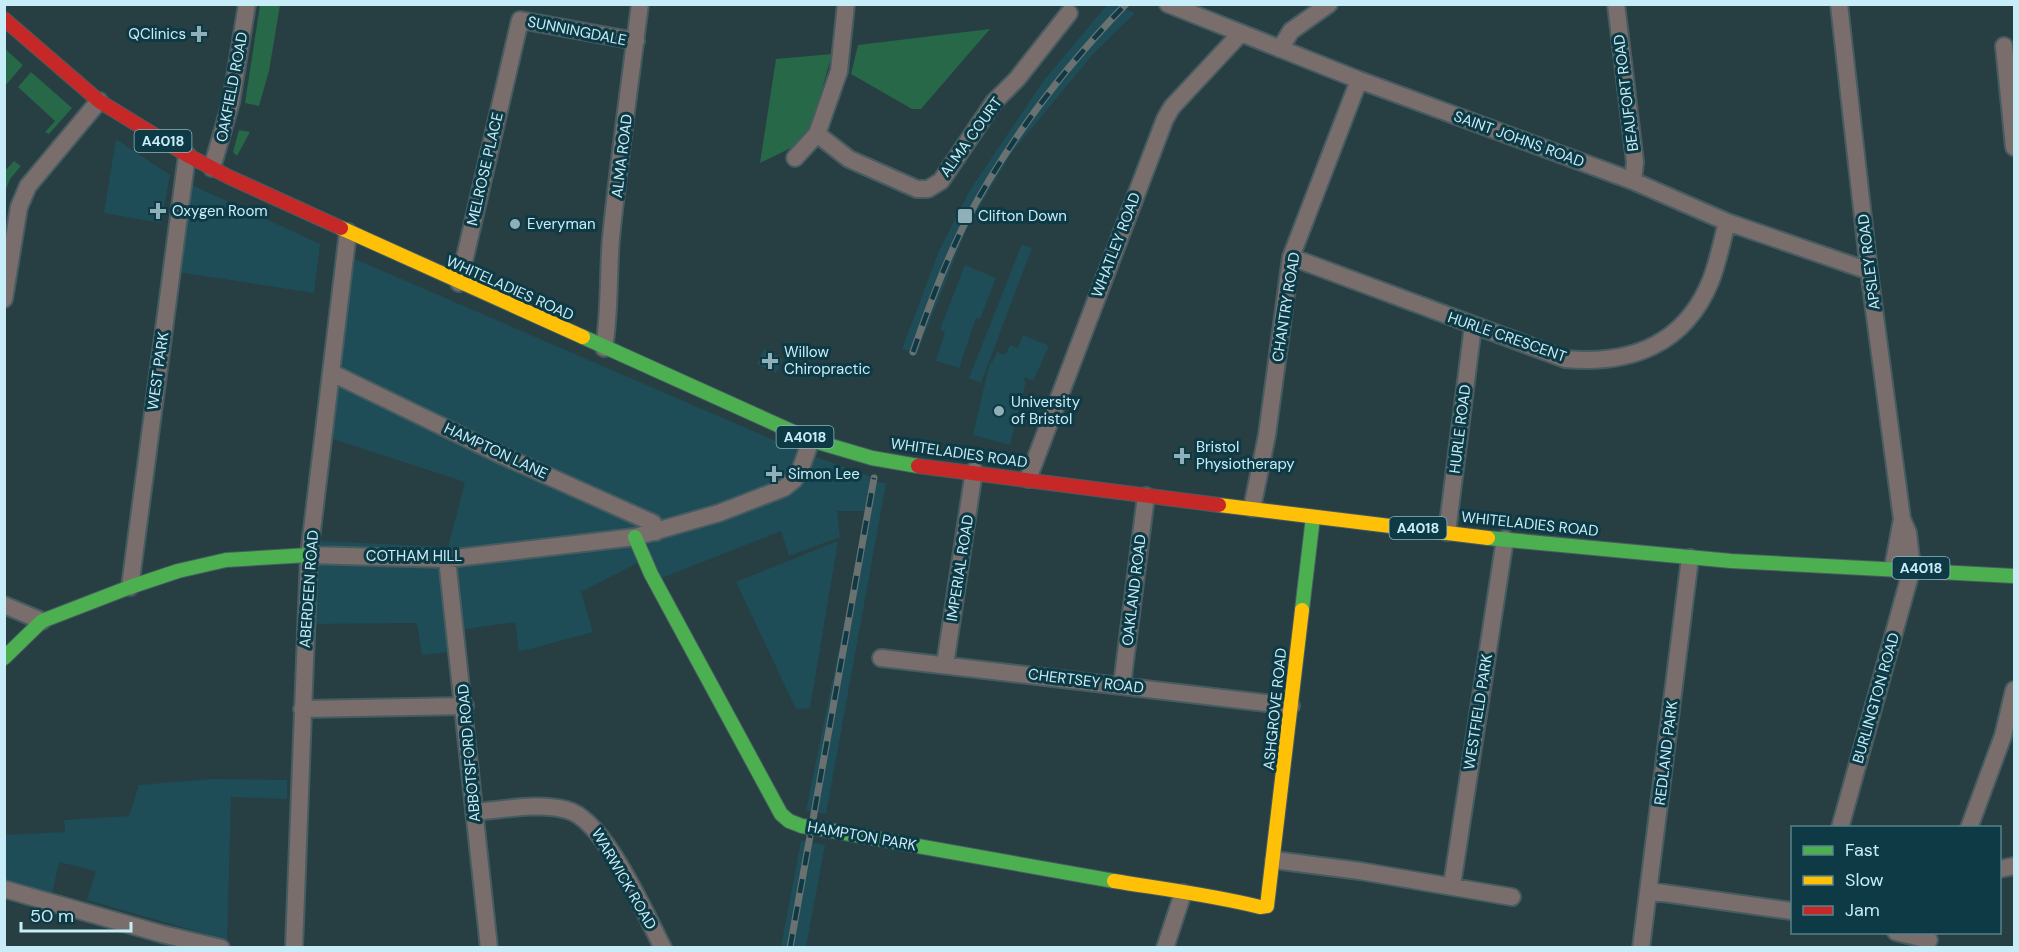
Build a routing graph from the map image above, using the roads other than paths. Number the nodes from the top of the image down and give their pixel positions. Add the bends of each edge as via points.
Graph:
1 (247, 4) edge
2 (640, 4) edge
3 (846, 4) edge
4 (1168, 4) edge
5 (1329, 4) edge
6 (1616, 4) edge
7 (1839, 4) edge
8 (1069, 14) dead end
9 (4, 19) edge
10 (1241, 33) junction
11 (636, 41) junction
12 (2004, 46) dead end
13 (1280, 49) junction
14 (511, 56) joint
15 (1359, 80) junction
16 (99, 101) junction
17 (817, 134) junction
18 (2014, 147) edge
19 (187, 155) junction
20 (795, 158) dead end
21 (212, 168) junction
22 (1634, 181) junction
23 (1727, 222) junction
24 (348, 232) junction
25 (1291, 257) junction
26 (1869, 271) junction
27 (459, 283) junction
28 (4, 299) edge
29 (607, 308) junction
30 (1473, 326) junction
31 (588, 341) junction
32 (604, 348) junction
33 (332, 373) junction
34 (811, 440) junction
35 (974, 471) junction
36 (1028, 479) junction
37 (1146, 496) junction
38 (1252, 508) junction
39 (1314, 517) junction
40 (1902, 519) junction
41 (656, 532) junction
42 (1447, 532) junction
43 (635, 537) junction
44 (1505, 539) junction
45 (309, 555) junction
46 (452, 558) junction
47 (1690, 558) junction
48 (1893, 568) junction
49 (1912, 568) junction
50 (2014, 576) edge
51 (130, 587) junction
52 (4, 605) edge
53 (42, 621) junction
54 (4, 658) edge
55 (881, 658) dead end
56 (945, 665) junction
57 (1122, 685) junction
58 (2014, 690) edge
59 (1291, 705) junction
60 (465, 706) junction
61 (302, 709) junction
62 (2008, 736) edge
63 (474, 812) junction
64 (1841, 826) edge
65 (1970, 826) edge
66 (1274, 860) junction
67 (1452, 885) junction
68 (4, 889) edge
69 (1649, 891) junction
70 (1183, 893) junction
71 (1512, 897) dead end
72 (1267, 906) joint
73 (1791, 911) edge
74 (1901, 934) edge
75 (1930, 940) edge
76 (221, 948) edge
77 (294, 948) edge
78 (489, 948) edge
79 (663, 948) edge
80 (1165, 948) edge
81 (1641, 948) edge

1 - 21 street, OAKFIELD ROAD via 231,102
2 - 11 street, ALMA ROAD
3 - 17 street via 839,71
4 - 10 street, SAINT JOHNS ROAD
5 - 13 street via 1291,31
6 - 22 street, BEAUFORT ROAD
7 - 26 street, APSLEY ROAD
8 - 17 street, ALMA COURT via 994,102 941,181 928,189 917,189 849,159
9 - 16 main road, WHITELADIES ROAD / A4018
10 - 13 street, SAINT JOHNS ROAD
10 - 36 street, WHATLEY ROAD via 1165,119
11 - 14 street, SUNNINGDALE via 520,20
11 - 29 street, ALMA ROAD via 611,238
12 - 18 street
13 - 15 street, SAINT JOHNS ROAD
14 - 27 street, MELROSE PLACE
15 - 22 street, SAINT JOHNS ROAD
15 - 25 street, CHANTRY ROAD
16 - 19 main road, WHITELADIES ROAD / A4018
16 - 28 street via 28,186 19,207
17 - 20 street
19 - 21 main road, WHITELADIES ROAD / A4018
19 - 51 street, WEST PARK
21 - 24 main road, WHITELADIES ROAD / A4018
22 - 23 street, SAINT JOHNS ROAD
23 - 26 street, SAINT JOHNS ROAD
23 - 30 street, HURLE CRESCENT via 1711,280 1693,312 1674,333 1644,352 1597,362 1565,359
24 - 27 main road, WHITELADIES ROAD / A4018
24 - 33 street, ABERDEEN ROAD
25 - 30 street, HURLE CRESCENT
25 - 38 street, CHANTRY ROAD via 1267,435
26 - 40 street, APSLEY ROAD
27 - 31 main road, WHITELADIES ROAD / A4018
29 - 31 street, ALMA ROAD
29 - 32 street, ALMA ROAD
30 - 42 street, HURLE ROAD
31 - 32 main road, WHITELADIES ROAD / A4018
32 - 34 main road, WHITELADIES ROAD / A4018
33 - 41 street, HAMPTON LANE via 653,524
33 - 45 street, ABERDEEN ROAD
34 - 35 main road, WHITELADIES ROAD / A4018 via 892,462
34 - 41 street, COTHAM HILL via 794,480 774,493
35 - 36 main road, WHITELADIES ROAD / A4018
35 - 56 street, IMPERIAL ROAD
36 - 37 main road, WHITELADIES ROAD / A4018
37 - 38 main road, WHITELADIES ROAD / A4018
37 - 57 street, OAKLAND ROAD
38 - 39 main road, WHITELADIES ROAD / A4018
39 - 42 main road, WHITELADIES ROAD / A4018
39 - 59 main road, ASHGROVE ROAD
40 - 48 street, APSLEY ROAD
40 - 49 street, APSLEY ROAD via 1908,533
41 - 43 street, COTHAM HILL
42 - 44 main road, WHITELADIES ROAD / A4018
43 - 46 street, COTHAM HILL
43 - 70 main road, HAMPTON PARK, bridge via 651,574 781,814 789,821
44 - 47 main road, WHITELADIES ROAD / A4018
44 - 67 street, WESTFIELD PARK
45 - 46 street, COTHAM HILL
45 - 51 main road, COTHAM HILL via 226,560
45 - 61 street, ABERDEEN ROAD
46 - 60 street, ABBOTSFORD ROAD
47 - 48 main road, WHITELADIES ROAD / A4018
47 - 69 street, REDLAND PARK
48 - 49 main road, WHITELADIES ROAD / A4018
49 - 50 main road, WHITELADIES ROAD / A4018
49 - 64 street, BURLINGTON ROAD
51 - 53 main road, COTHAM HILL
52 - 53 street
53 - 54 main road, COTHAM HILL
55 - 56 street, CHERTSEY ROAD
56 - 57 street, CHERTSEY ROAD
57 - 59 street, CHERTSEY ROAD
58 - 62 street
59 - 66 main road, ASHGROVE ROAD
60 - 61 street
60 - 63 street, ABBOTSFORD ROAD
61 - 77 street, ABERDEEN ROAD
62 - 65 street
63 - 78 street, ABBOTSFORD ROAD
63 - 79 street, WARWICK ROAD via 552,807 578,813 603,837
66 - 67 street
66 - 72 main road, ASHGROVE ROAD
67 - 71 street
68 - 76 street
69 - 73 street
69 - 81 street, REDLAND PARK
70 - 72 main road, HAMPTON PARK via 1209,894 1260,908
70 - 80 street
74 - 75 street

